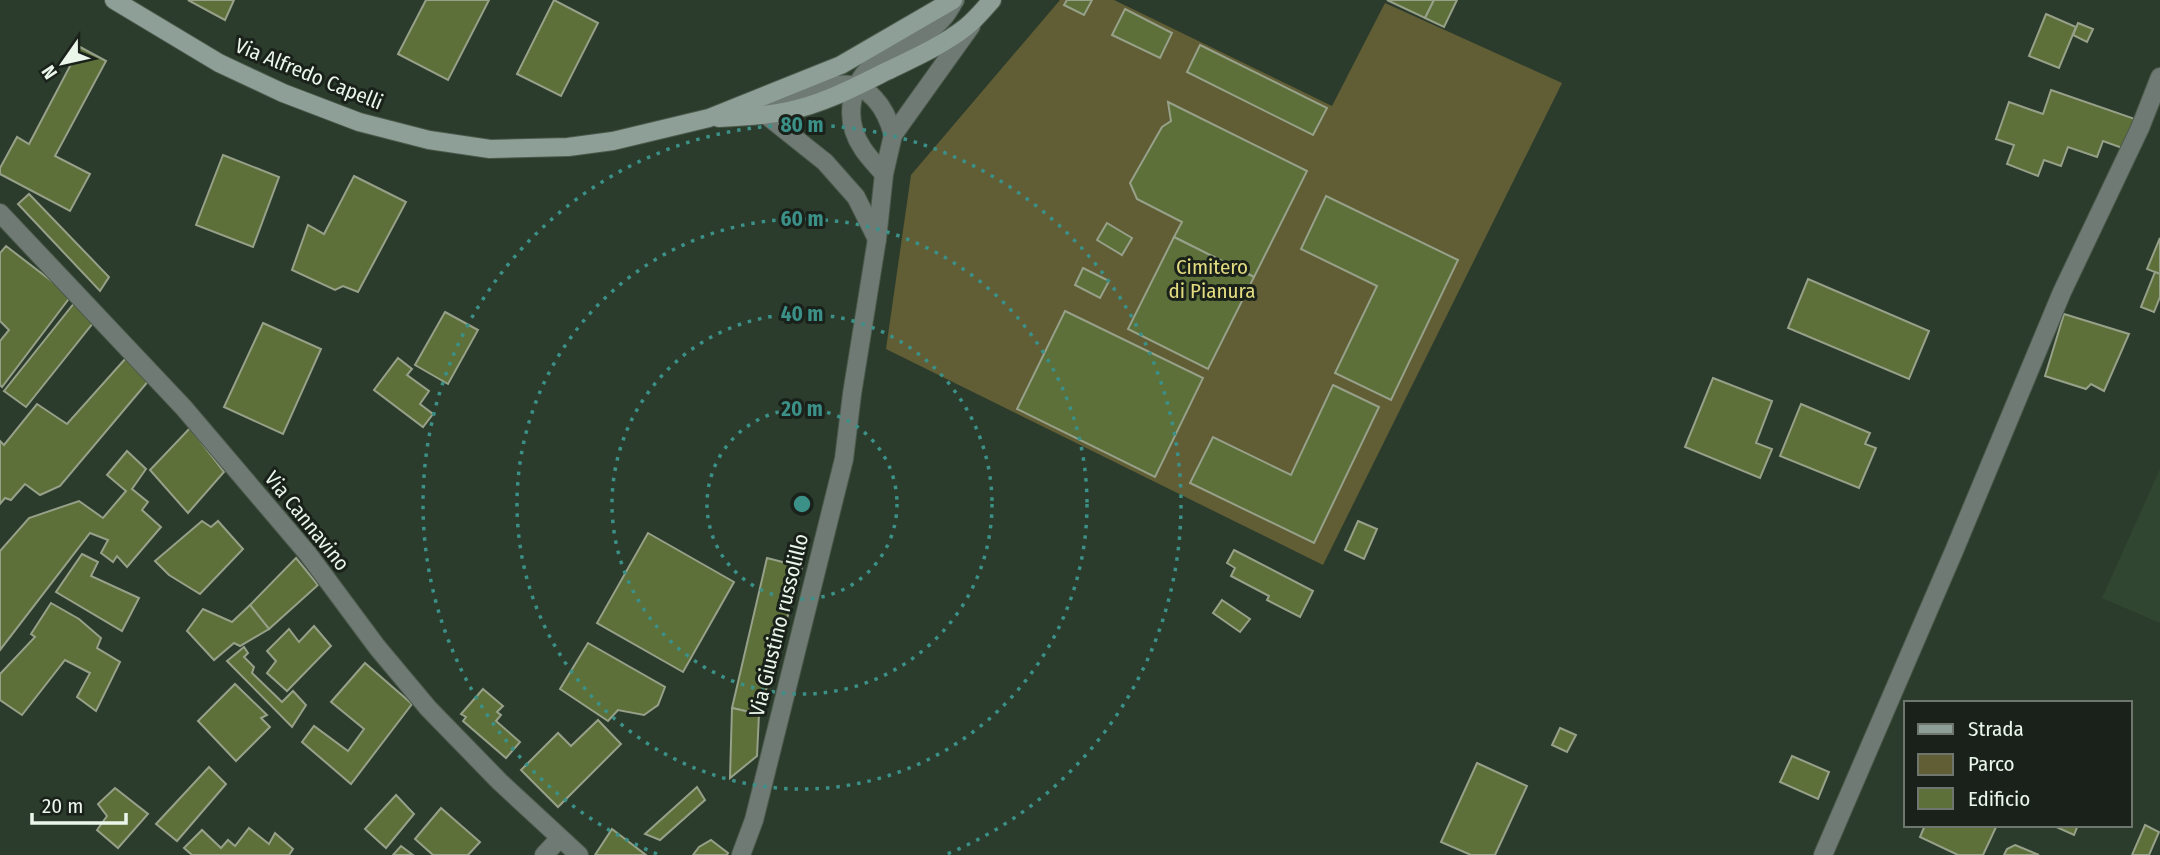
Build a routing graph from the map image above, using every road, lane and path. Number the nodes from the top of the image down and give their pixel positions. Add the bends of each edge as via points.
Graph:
1 (114, 0) edge
2 (954, 0) edge
3 (992, 0) edge
4 (976, 18) junction
5 (2160, 77) edge
6 (855, 87) junction
7 (754, 98) junction
8 (766, 115) junction
9 (709, 118) junction
10 (893, 135) junction
11 (884, 174) junction
12 (0, 214) edge
13 (877, 239) junction
14 (560, 838) junction
15 (544, 855) edge
16 (579, 855) edge
17 (741, 855) edge
18 (1823, 855) edge

1 - 9 street, Via Alfredo Capelli via 219,63 284,93 359,122 429,141 490,149 568,147
2 - 6 street, Via Alfredo Capelli via 943,19 880,60
2 - 7 street, Via Alfredo Capelli via 841,65
3 - 4 street, Via Alfredo Capelli
4 - 6 street, Via Alfredo Capelli via 914,58
4 - 10 street
5 - 18 street via 2062,292
6 - 7 street, Via Alfredo Capelli via 837,85 791,97
6 - 8 street, Via Alfredo Capelli via 821,102
6 - 10 street via 881,104
6 - 11 street via 853,128 862,148
7 - 9 street, Via Alfredo Capelli
8 - 9 street, Via Alfredo Capelli
8 - 13 street via 825,162 856,197
10 - 11 street, Via Giustino russolillo
11 - 13 street, Via Giustino russolillo
12 - 14 street, Via Cannavino via 184,408 308,554 428,708
13 - 17 street, Via Giustino russolillo via 844,459 754,820
14 - 15 street
14 - 16 street, Via Cannavino

